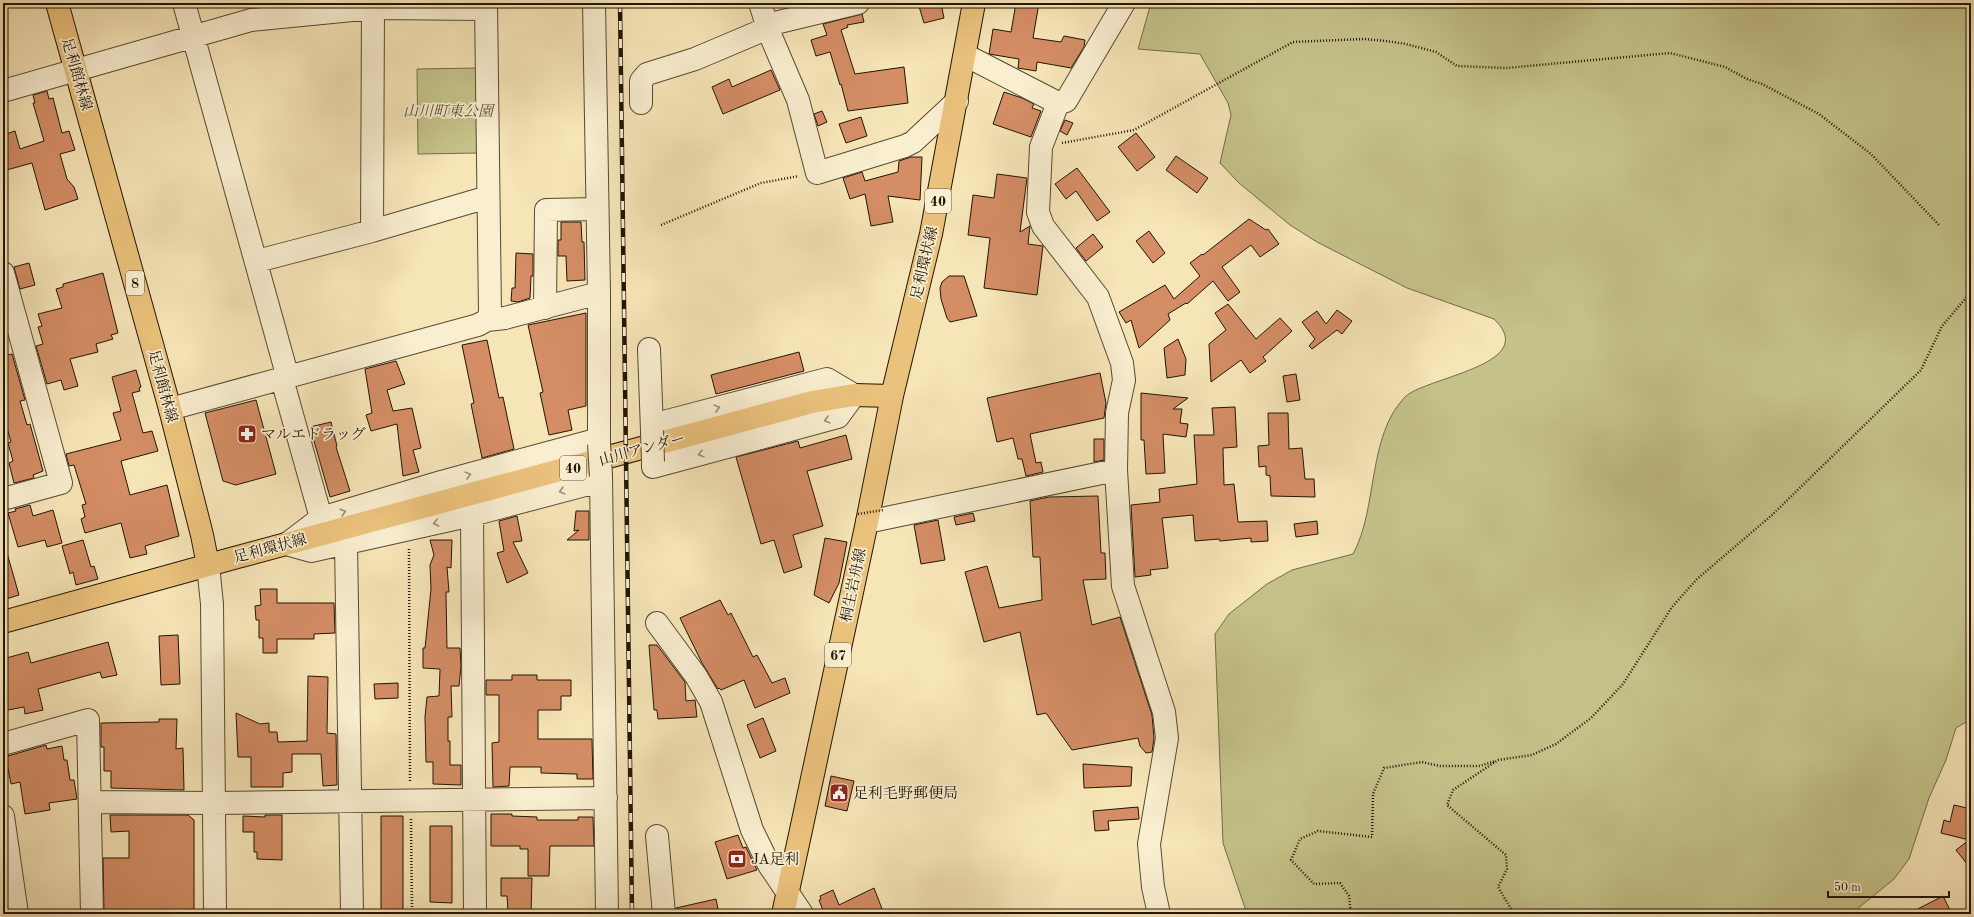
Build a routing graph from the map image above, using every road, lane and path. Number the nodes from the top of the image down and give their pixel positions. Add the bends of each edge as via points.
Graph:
1 (57, 3) edge
2 (184, 3) edge
3 (594, 3) edge
4 (760, 3) edge
5 (858, 3) edge
6 (974, 3) edge
7 (1124, 3) edge
8 (373, 6) edge
9 (486, 6) edge
10 (251, 11) edge
11 (768, 27) junction
12 (193, 36) junction
13 (965, 55) junction
14 (76, 70) junction
15 (3, 91) edge
16 (956, 101) junction
17 (641, 103) dead end
18 (1058, 103) junction
19 (1041, 147) junction
20 (817, 173) junction
21 (488, 197) junction
22 (596, 209) junction
23 (661, 225) dead end
24 (1939, 225) dead end
25 (372, 231) junction
26 (257, 261) junction
27 (3, 273) edge
28 (1971, 292) edge
29 (598, 293) junction
30 (545, 308) junction
31 (487, 320) junction
32 (649, 349) dead end
33 (285, 378) junction
34 (854, 394) junction
35 (892, 396) junction
36 (170, 409) junction
37 (652, 428) junction
38 (599, 441) junction
39 (1116, 470) junction
40 (600, 478) junction
41 (3, 498) edge
42 (472, 515) junction
43 (870, 515) junction
44 (333, 531) junction
45 (409, 547) dead end
46 (208, 565) junction
47 (3, 622) edge
48 (657, 623) dead end
49 (3, 744) edge
50 (1498, 760) junction
51 (606, 798) junction
52 (474, 800) junction
53 (411, 801) junction
54 (90, 802) junction
55 (351, 802) junction
56 (213, 803) junction
57 (3, 816) edge
58 (657, 836) dead end
59 (787, 892) junction
60 (17, 914) edge
61 (92, 914) edge
62 (215, 914) edge
63 (352, 914) edge
64 (412, 914) edge
65 (475, 914) edge
66 (607, 914) edge
67 (664, 914) edge
68 (783, 914) edge
69 (802, 914) edge
70 (1159, 914) edge
71 (1351, 914) edge
72 (1514, 914) edge

1 - 14 main road, 足利館林線 / 8
2 - 12 street
3 - 22 street
4 - 11 street
5 - 11 street via 775,23
6 - 13 main road, 足利環状線 / 40
7 - 18 street via 1066,101
8 - 9 street
8 - 10 street
8 - 25 street
9 - 21 street
10 - 12 street
11 - 17 street via 695,59 647,74 641,81
11 - 20 street via 798,100
12 - 14 street
12 - 26 street
13 - 16 main road, 足利環状線 / 40
13 - 18 street
14 - 15 street
14 - 36 main road, 足利館林線 / 8
16 - 20 street via 913,142
16 - 35 main road, 足利環状線 / 40 via 931,234
18 - 19 street
19 - 24 path via 1134,130 1293,42 1364,38 1386,40 1436,52 1457,66 1506,68 1670,53 1725,66 1747,80 1762,84 1819,114 1871,154
19 - 39 street via 1038,212 1043,226 1098,297 1122,363 1124,380 1117,413
20 - 23 path via 761,183
21 - 25 street
21 - 31 street via 490,313
22 - 29 street
22 - 30 street via 546,210
25 - 26 street
26 - 33 street
27 - 41 street via 61,483
28 - 50 path via 1942,326 1921,370 1772,515 1697,579 1672,607 1623,684 1591,718 1556,744 1532,755
29 - 30 street
29 - 38 street
30 - 31 street
31 - 33 street via 478,326
32 - 37 street
33 - 36 street
33 - 44 street
34 - 35 main road, 40
37 -> 34 street via 827,379
34 -> 37 street, bridge via 838,417 653,467
34 - 44 main road, 山川アンダー / 40 via 812,402
35 - 43 main road, 桐生岩舟線 / 67
36 - 46 main road, 足利館林線 / 8
38 - 40 street, bridge
44 -> 38 street via 441,482
39 - 43 street
39 - 70 street via 1123,586 1164,712 1167,738 1149,844
40 -> 42 street
40 - 51 street
42 -> 44 street
42 - 52 street
43 - 59 main road, 桐生岩舟線 / 67
44 - 46 main road, 足利環状線 / 40
44 - 55 street
45 - 53 path
46 - 47 main road
46 - 56 street via 212,604
48 - 59 street via 696,676 710,702 752,830 769,865
49 - 54 street via 88,720
50 - 71 path via 1480,766 1440,766 1422,762 1384,768 1373,794 1372,837 1318,831 1300,839 1291,860 1314,884 1340,883 1349,896
50 - 72 path via 1453,790 1447,805 1506,855 1508,869 1498,887
51 - 52 street
51 - 66 street
52 - 53 street
52 - 65 street
53 - 55 street
53 - 64 path
54 - 56 street
54 - 61 street
55 - 56 street
55 - 63 street
56 - 62 street
57 - 60 street
58 - 67 street
59 - 68 main road, 桐生岩舟線 / 67
59 - 69 street

